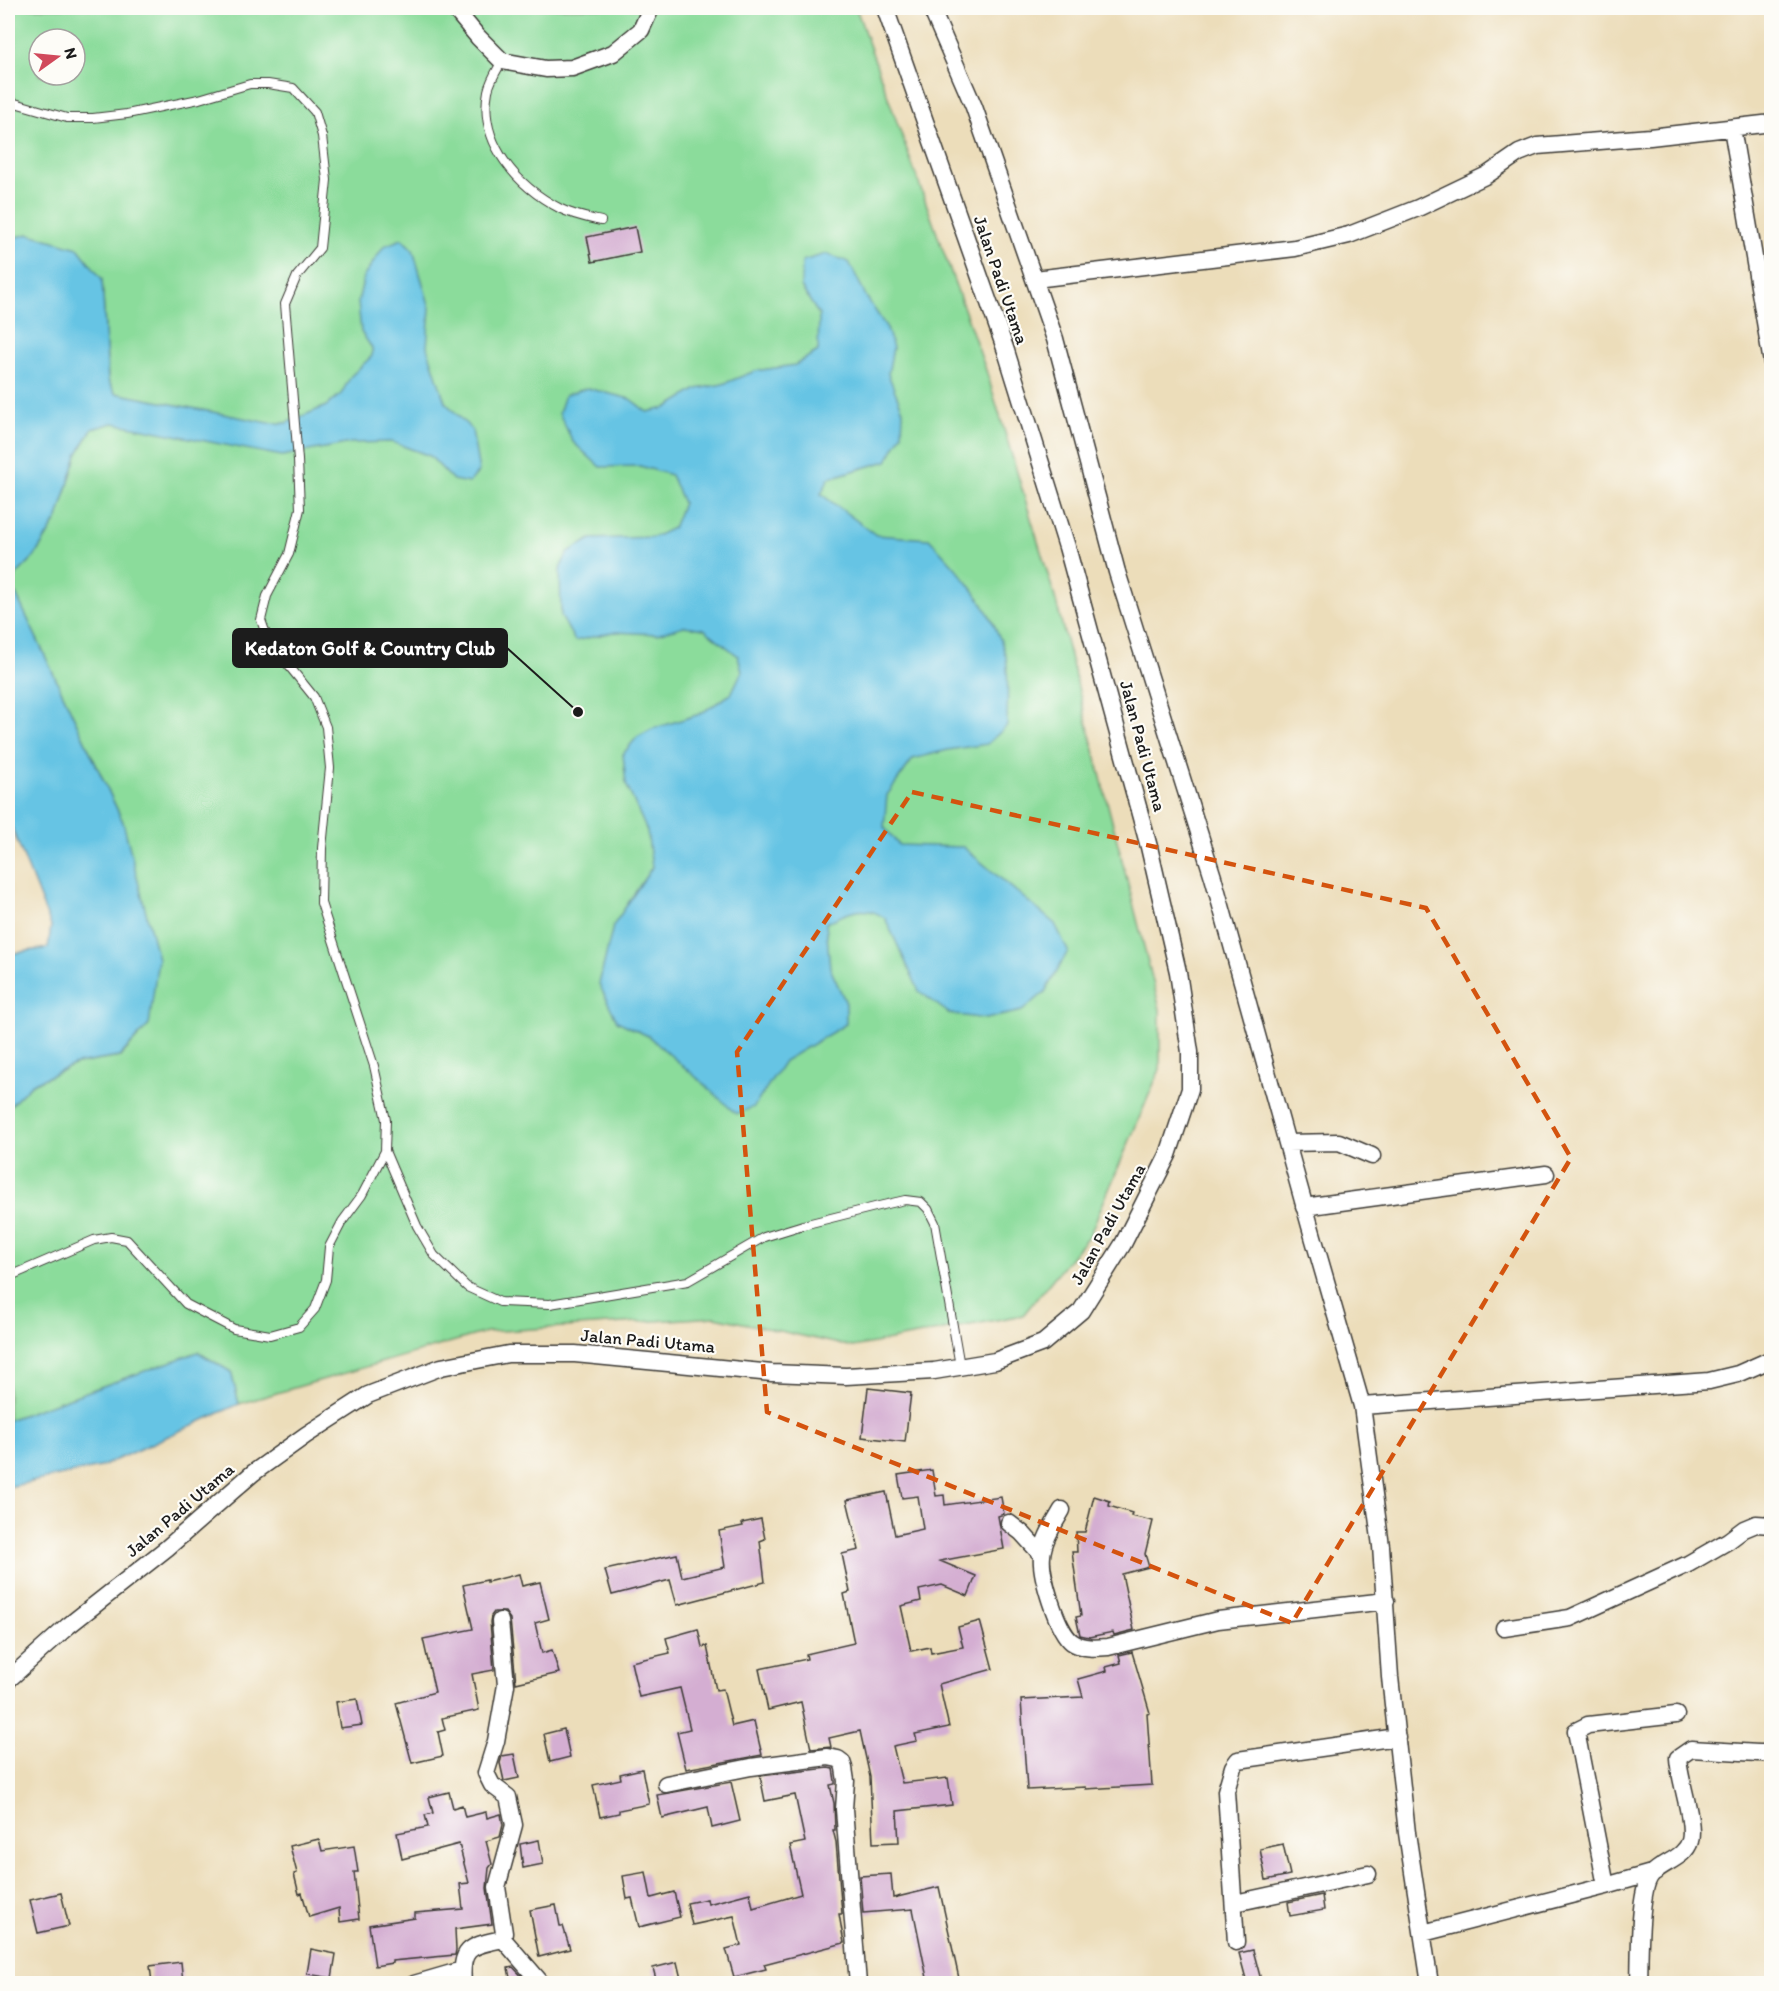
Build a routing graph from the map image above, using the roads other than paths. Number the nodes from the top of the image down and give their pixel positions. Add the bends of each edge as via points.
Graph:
1 (453, 8) edge
2 (651, 8) edge
3 (885, 8) edge
4 (930, 8) edge
5 (502, 61) junction
6 (8, 101) edge
7 (1772, 123) edge
8 (1732, 128) junction
9 (601, 221) dead end
10 (1035, 279) junction
11 (1772, 363) edge
12 (1287, 1143) junction
13 (385, 1151) junction
14 (1372, 1156) dead end
15 (1546, 1173) dead end
16 (1305, 1207) junction
17 (8, 1277) edge
18 (1772, 1359) edge
19 (960, 1366) junction
20 (1362, 1406) junction
21 (1062, 1510) dead end
22 (1009, 1523) dead end
23 (1772, 1525) edge
24 (1042, 1555) junction
25 (1386, 1601) junction
26 (500, 1621) dead end
27 (1504, 1628) dead end
28 (8, 1680) edge
29 (1676, 1715) dead end
30 (1397, 1737) junction
31 (1772, 1749) edge
32 (666, 1784) dead end
33 (1655, 1872) junction
34 (1368, 1874) dead end
35 (1606, 1886) junction
36 (1235, 1903) junction
37 (1423, 1933) junction
38 (503, 1939) junction
39 (1236, 1942) dead end
40 (462, 1976) edge
41 (414, 1983) edge
42 (542, 1983) edge
43 (858, 1983) edge
44 (1430, 1983) edge
45 (1639, 1983) edge

1 - 5 street
2 - 5 street via 641,30 613,52 572,68 546,69
3 - 19 street, Jalan Padi Utama via 1006,351 1067,547 1149,847 1178,972 1190,1052 1190,1089 1168,1155 1123,1244 1081,1311 1043,1343 994,1361
4 - 10 street via 974,107
5 - 9 lane via 488,90 487,119 500,156 523,184 562,210
6 - 13 lane via 67,118 93,118 199,99 250,84 268,84 293,88 315,112 327,180 320,248 297,276 285,304 300,509 289,554 267,596 261,620 268,640 314,697 326,728 330,768 321,903 374,1066 386,1120
7 - 8 street
8 - 10 street via 1537,146 1418,208 1349,235 1294,248
8 - 11 street
10 - 12 street via 1055,339 1117,572 1214,877
12 - 14 street via 1339,1142
12 - 16 street
13 - 17 lane via 329,1247 326,1280 315,1309 299,1327 270,1335 234,1329 186,1304 127,1240 111,1237 94,1240
13 - 19 lane via 417,1226 434,1255 467,1287 500,1302 550,1304 688,1281 764,1237 905,1200 921,1202 935,1223
15 - 16 street
16 - 20 street
18 - 20 street via 1709,1382
19 - 28 street, Jalan Padi Utama via 846,1376 575,1354 508,1354 441,1367 368,1395 253,1473
20 - 25 street
21 - 24 street via 1048,1534
22 - 24 street
23 - 27 street via 1756,1524 1744,1529 1688,1564 1570,1618
24 - 25 street via 1042,1575 1062,1629 1071,1641 1092,1648 1218,1620
25 - 30 street
26 - 38 street via 506,1685 486,1773 492,1785 508,1797 514,1825 497,1887 505,1927
29 - 35 street via 1588,1725 1576,1731
30 - 36 street via 1238,1760 1226,1791
30 - 37 street
31 - 33 street via 1766,1753 1691,1749 1678,1758 1690,1841 1683,1852
32 - 43 street via 795,1760 828,1757 842,1762
33 - 35 street
33 - 45 street via 1644,1891
34 - 36 street
35 - 37 street
36 - 39 street
37 - 44 street
38 - 40 street via 473,1945 467,1951
38 - 42 street
40 - 41 street

